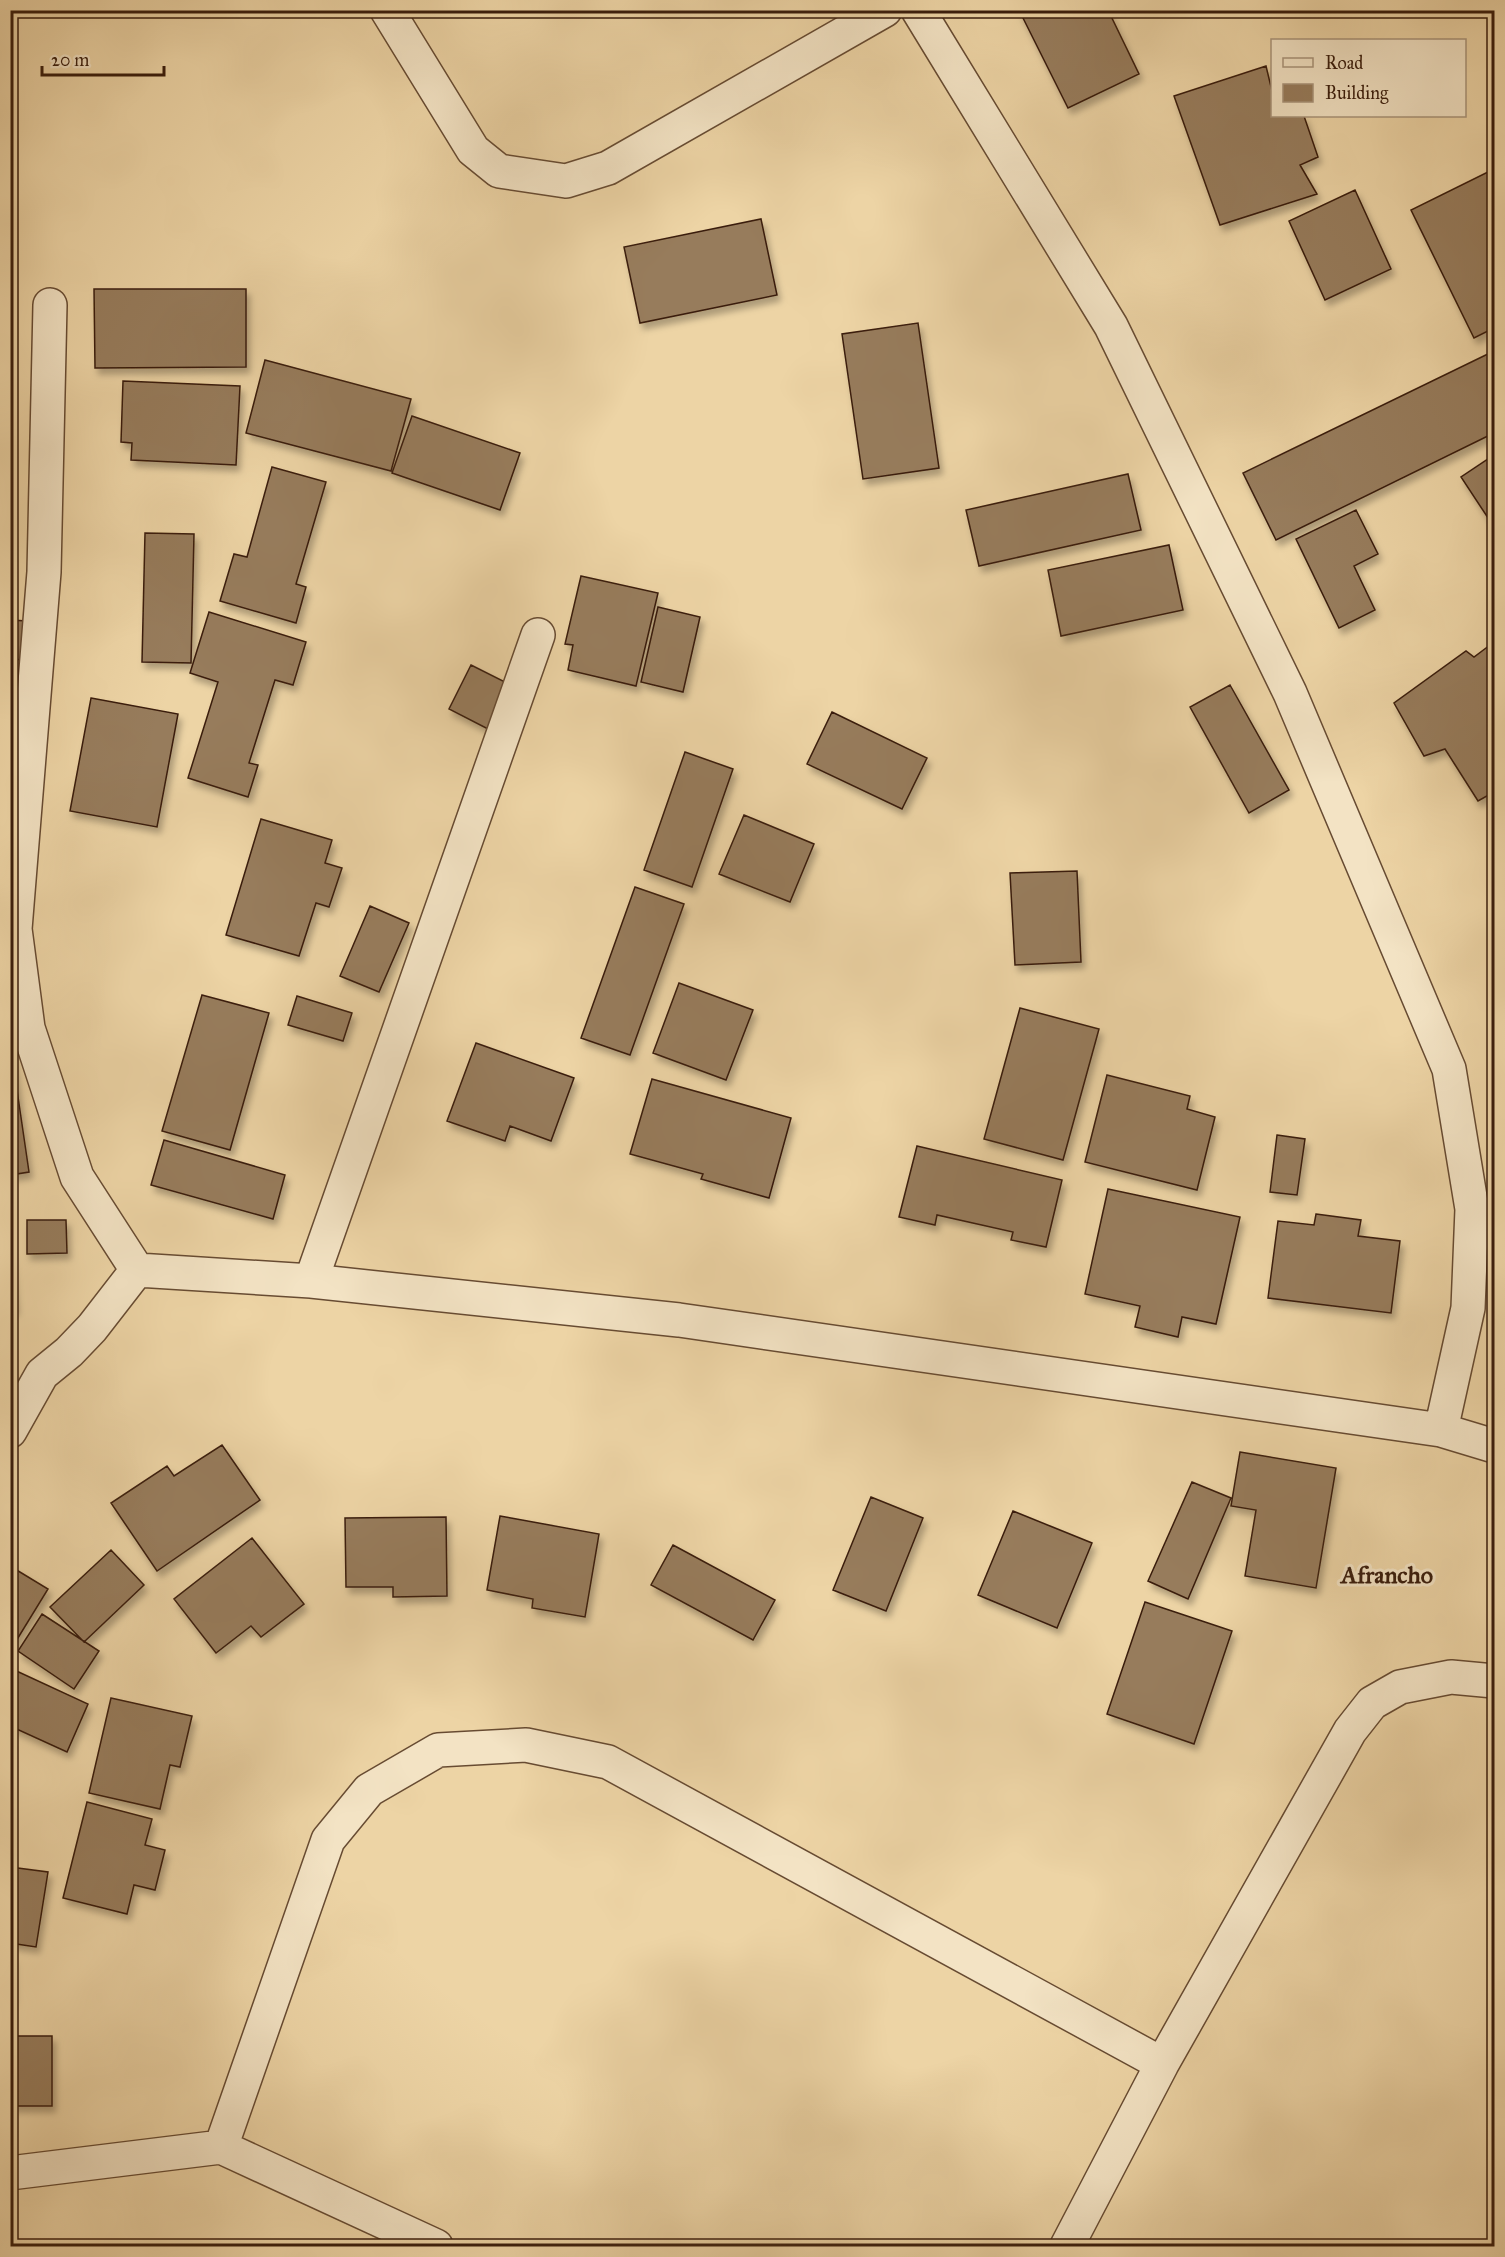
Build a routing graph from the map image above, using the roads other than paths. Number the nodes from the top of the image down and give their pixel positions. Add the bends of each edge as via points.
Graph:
1 (387, 10) edge
2 (885, 10) edge
3 (918, 10) edge
4 (50, 305) dead end
5 (538, 635) dead end
6 (136, 1270) junction
7 (311, 1281) junction
8 (26, 1375) edge
9 (1441, 1430) junction
10 (10, 1431) edge
11 (1494, 1446) edge
12 (1494, 1681) edge
13 (1162, 2064) junction
14 (221, 2147) junction
15 (10, 2173) edge
16 (436, 2247) edge
17 (1067, 2247) edge

1 - 2 street via 473,150 500,171 566,181 608,168
3 - 9 street via 1112,326 1290,693 1449,1068 1472,1209 1468,1308
4 - 6 street via 44,572 15,929 28,1028 77,1177
5 - 7 street
6 - 7 street
6 - 8 street via 69,1352
7 - 9 street via 679,1320
8 - 10 street
9 - 11 street
12 - 13 street via 1451,1677 1400,1687 1372,1704 1350,1731
13 - 14 street via 608,1762 526,1745 438,1750 369,1790 328,1840
13 - 17 street
14 - 15 street
14 - 16 street

